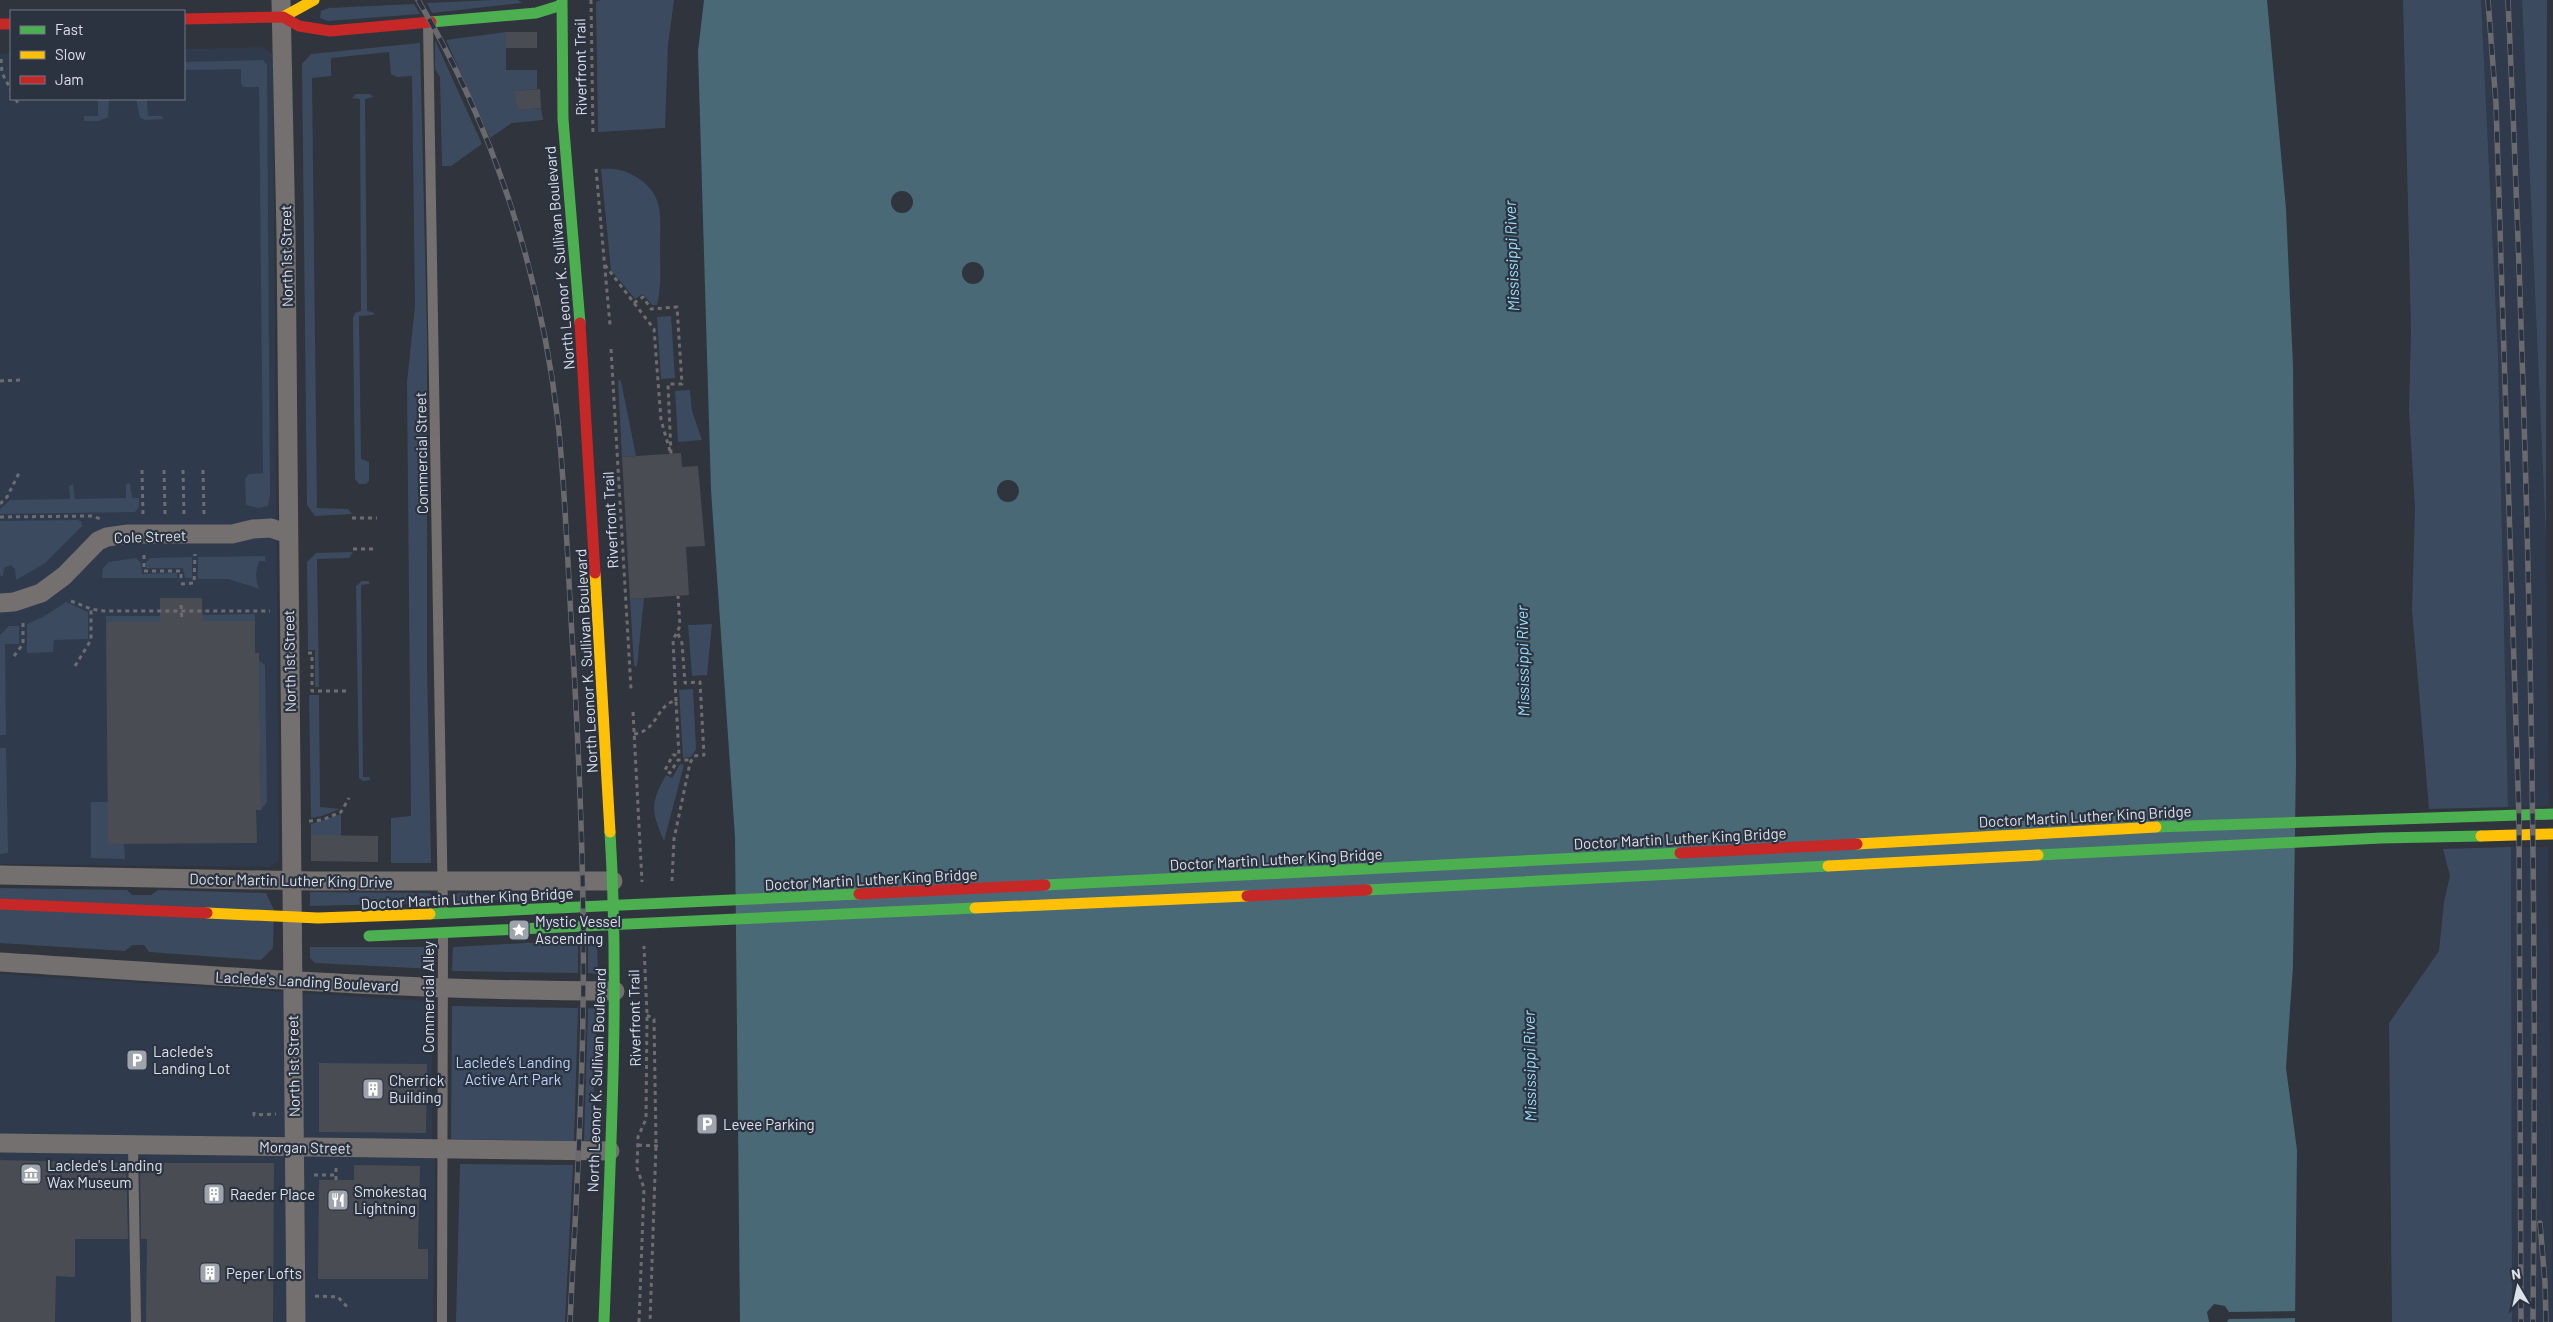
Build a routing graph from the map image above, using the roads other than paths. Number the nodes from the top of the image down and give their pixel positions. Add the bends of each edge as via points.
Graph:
1 (314, 0) edge
2 (559, 2) edge
3 (282, 9) edge
4 (185, 19) edge
5 (428, 23) junction
6 (288, 534) junction
7 (0, 603) edge
8 (2553, 814) edge
9 (2553, 834) edge
10 (0, 875) edge
11 (292, 881) junction
12 (613, 881) junction
13 (444, 882) junction
14 (0, 904) edge
15 (278, 933) dead end
16 (308, 934) dead end
17 (355, 936) dead end
18 (0, 962) edge
19 (292, 980) junction
20 (442, 987) junction
21 (615, 991) junction
22 (0, 1143) edge
23 (133, 1146) junction
24 (294, 1147) junction
25 (442, 1149) junction
26 (610, 1151) junction
27 (136, 1322) edge
28 (296, 1322) edge
29 (442, 1322) edge
30 (604, 1322) edge

1 - 3 main road via 295,8
2 - 5 main road via 536,13
2 - 12 main road, North Leonor K. Sullivan Boulevard via 563,119 580,318
3 - 4 main road
3 - 5 main road via 299,26 330,32
3 - 6 street, North 1st Street
5 - 13 lane, Commercial Street
6 - 7 street, Cole Street via 267,541 232,534 107,537 98,541 64,576 41,593
6 - 11 street, North 1st Street
8 - 14 main road, Doctor Martin Luther King Bridge via 2195,825 1525,862 377,917 318,918
9 - 17 main road via 2196,846 1505,884
10 - 11 street, Doctor Martin Luther King Drive
11 - 13 street, Doctor Martin Luther King Drive
11 - 19 street, North 1st Street
12 - 13 street, Doctor Martin Luther King Drive
12 - 21 main road, North Leonor K. Sullivan Boulevard
13 - 20 lane, Commercial Alley
15 - 16 main road
18 - 19 street, Laclede's Landing Boulevard
19 - 20 street, Laclede's Landing Boulevard
19 - 24 street, North 1st Street
20 - 21 street, Laclede's Landing Boulevard
20 - 25 lane, Commercial Alley
21 - 26 main road, North Leonor K. Sullivan Boulevard
22 - 23 street, Morgan Street
23 - 24 street, Morgan Street
23 - 27 lane
24 - 25 street, Morgan Street
24 - 28 street, North 1st Street
25 - 26 street, Morgan Street
25 - 29 lane, Commercial Alley
26 - 30 main road, North Leonor K. Sullivan Boulevard

